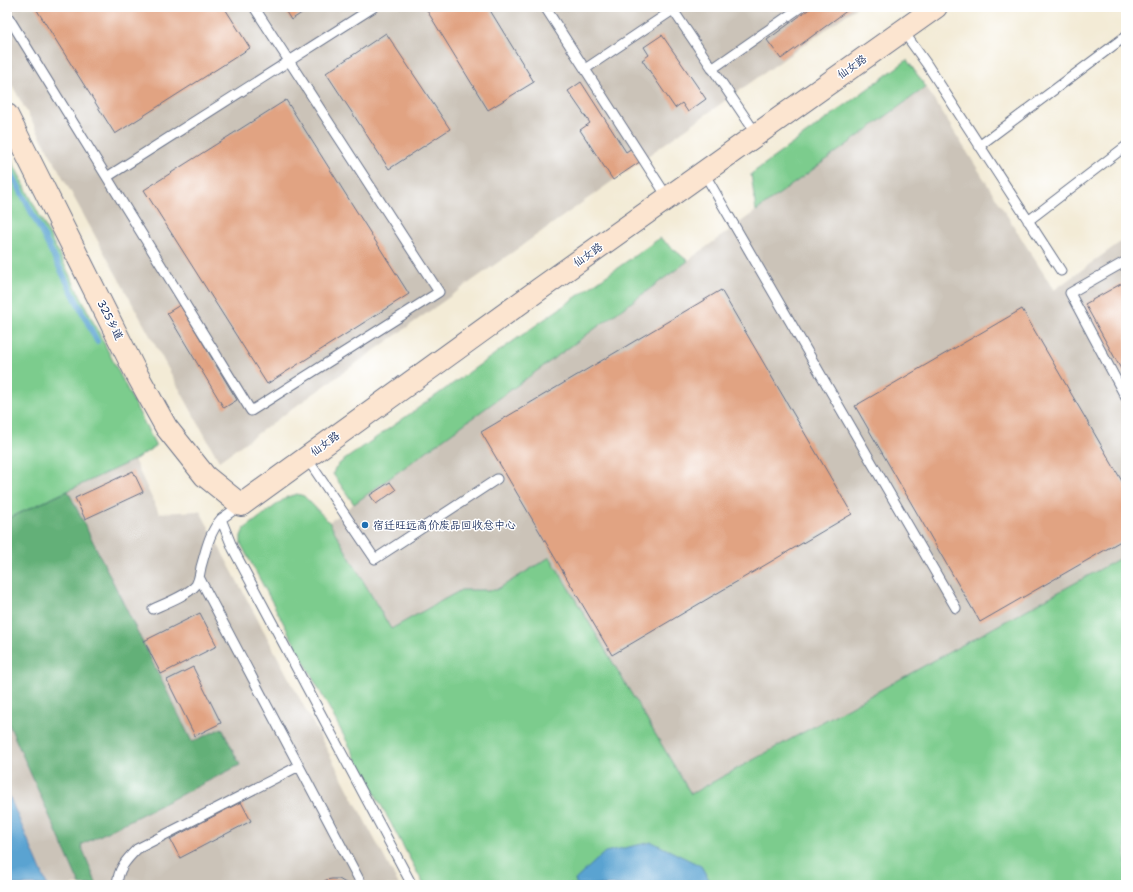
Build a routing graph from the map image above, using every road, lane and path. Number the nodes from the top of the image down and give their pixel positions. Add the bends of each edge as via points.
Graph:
1 (254, 7) edge
2 (374, 7) edge
3 (545, 7) edge
4 (801, 7) edge
5 (936, 7) edge
6 (7, 15) edge
7 (903, 31) junction
8 (1126, 36) edge
9 (289, 61) junction
10 (585, 69) junction
11 (712, 69) junction
12 (7, 114) edge
13 (757, 135) junction
14 (980, 146) junction
15 (1126, 146) edge
16 (704, 173) junction
17 (107, 177) junction
18 (668, 198) junction
19 (1028, 221) junction
20 (1126, 261) edge
21 (1061, 272) dead end
22 (1126, 398) edge
23 (306, 457) junction
24 (497, 479) dead end
25 (241, 505) junction
26 (221, 520) junction
27 (199, 577) junction
28 (956, 608) dead end
29 (153, 609) dead end
30 (299, 766) junction
31 (117, 885) edge
32 (362, 885) edge
33 (412, 885) edge

1 - 9 lane
2 - 9 lane
3 - 10 lane
4 - 11 lane
5 - 7 street, 仙女路
6 - 17 lane
7 - 13 street, 仙女路
7 - 14 lane
8 - 14 lane
9 - 17 lane
9 - 17 lane via 439,292 251,411
10 - 11 lane via 673,10
10 - 18 lane
11 - 13 lane
12 - 25 street, 325乡道 via 135,371 166,426 205,476
13 - 16 street, 仙女路
14 - 19 lane
15 - 19 lane
16 - 18 street, 仙女路
16 - 28 lane
18 - 23 street, 仙女路
19 - 21 lane
20 - 22 lane via 1070,294
23 - 24 lane via 375,559
23 - 25 street, 仙女路
25 - 26 lane
26 - 27 lane via 210,535
26 - 33 lane via 233,549
27 - 29 lane via 188,592
27 - 30 lane
30 - 31 lane via 137,849 126,860
30 - 32 lane

